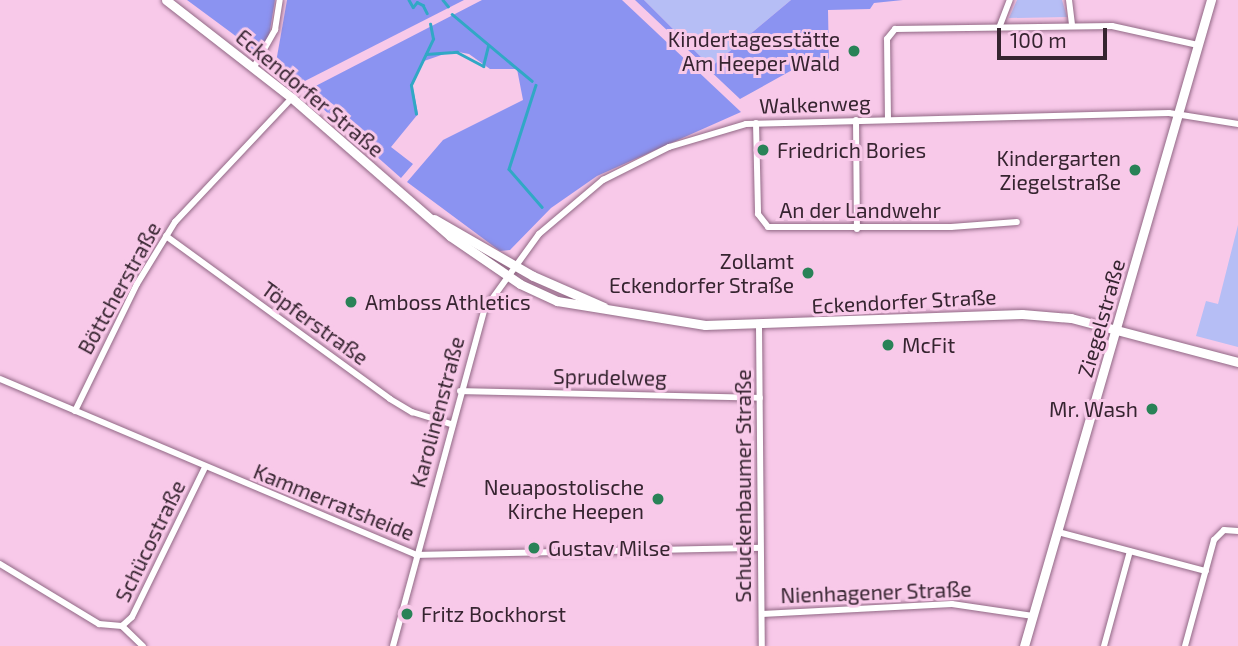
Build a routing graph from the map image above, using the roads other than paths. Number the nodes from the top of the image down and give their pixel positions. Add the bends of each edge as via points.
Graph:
1 (166, 0) edge
2 (280, 0) edge
3 (1010, 0) edge
4 (1069, 0) edge
5 (1211, 0) edge
6 (1072, 26) junction
7 (999, 28) junction
8 (1198, 45) junction
9 (254, 66) junction
10 (292, 98) junction
11 (1177, 114) junction
12 (856, 120) junction
13 (888, 120) junction
14 (756, 123) junction
15 (1238, 124) edge
16 (428, 216) junction
17 (1017, 222) dead end
18 (857, 229) junction
19 (166, 236) junction
20 (513, 265) junction
21 (506, 275) junction
22 (609, 310) junction
23 (759, 326) junction
24 (1117, 330) junction
25 (1238, 362) edge
26 (0, 379) edge
27 (460, 391) junction
28 (760, 398) junction
29 (75, 411) junction
30 (451, 424) junction
31 (205, 467) junction
32 (1238, 531) edge
33 (1058, 532) junction
34 (760, 548) junction
35 (1129, 551) junction
36 (416, 555) junction
37 (0, 564) edge
38 (1206, 571) junction
39 (762, 614) junction
40 (1033, 616) junction
41 (122, 626) junction
42 (143, 646) edge
43 (393, 646) edge
44 (762, 646) edge
45 (1024, 646) edge
46 (1104, 646) edge
47 (1185, 646) edge

1 - 9 street, Eckendorfer Straße
2 - 9 street via 275,30
3 - 7 street
4 - 6 street
5 - 8 street, Ziegelstraße
6 - 7 street
6 - 8 street via 1142,30
7 - 13 street via 895,29 888,35
8 - 11 street, Ziegelstraße
9 - 10 street, Eckendorfer Straße
10 - 16 street, Eckendorfer Straße
10 - 19 street, Böttcherstraße via 187,207
11 - 13 street, Walkenweg
11 - 15 street, Walkenweg
11 - 24 street, Ziegelstraße
12 - 13 street, Walkenweg
12 - 14 street, Walkenweg
12 - 18 street
14 - 18 street, An der Landwehr via 758,214 764,225
14 - 20 street, Walkenweg via 712,131 603,180 560,212
16 - 20 street, Eckendorfer Straße
16 - 21 street, Eckendorfer Straße
17 - 18 street, An der Landwehr
19 - 29 street, Böttcherstraße via 136,284
19 - 30 street, Töpferstraße via 390,399 412,412
20 - 21 street, Walkenweg
20 - 22 street, Eckendorfer Straße
21 - 22 street, Eckendorfer Straße via 557,301
21 - 27 street, Karolinenstraße via 481,317
22 - 23 street, Eckendorfer Straße via 682,324
23 - 24 street, Eckendorfer Straße via 987,312 1071,318
23 - 28 street, Schuckenbaumer Straße
24 - 25 street, Eckendorfer Straße
24 - 33 street, Ziegelstraße
26 - 29 street, Kammerratsheide
27 - 28 street, Sprudelweg
27 - 30 street, Karolinenstraße
28 - 34 street, Schuckenbaumer Straße
29 - 31 street, Kammerratsheide
30 - 36 street, Karolinenstraße
31 - 36 street, Kammerratsheide
31 - 41 street, Schücostraße via 132,617
32 - 38 street via 1218,534
33 - 35 street
33 - 40 street, Ziegelstraße
34 - 36 street, Kammerratsheide
34 - 39 street, Schuckenbaumer Straße
35 - 38 street
35 - 46 street
36 - 43 street, Karolinenstraße
37 - 41 street, Schücostraße via 103,626
38 - 47 street
39 - 40 street, Nienhagener Straße via 952,604
39 - 44 street, Schuckenbaumer Straße
40 - 45 street, Ziegelstraße
41 - 42 street, Schücostraße

